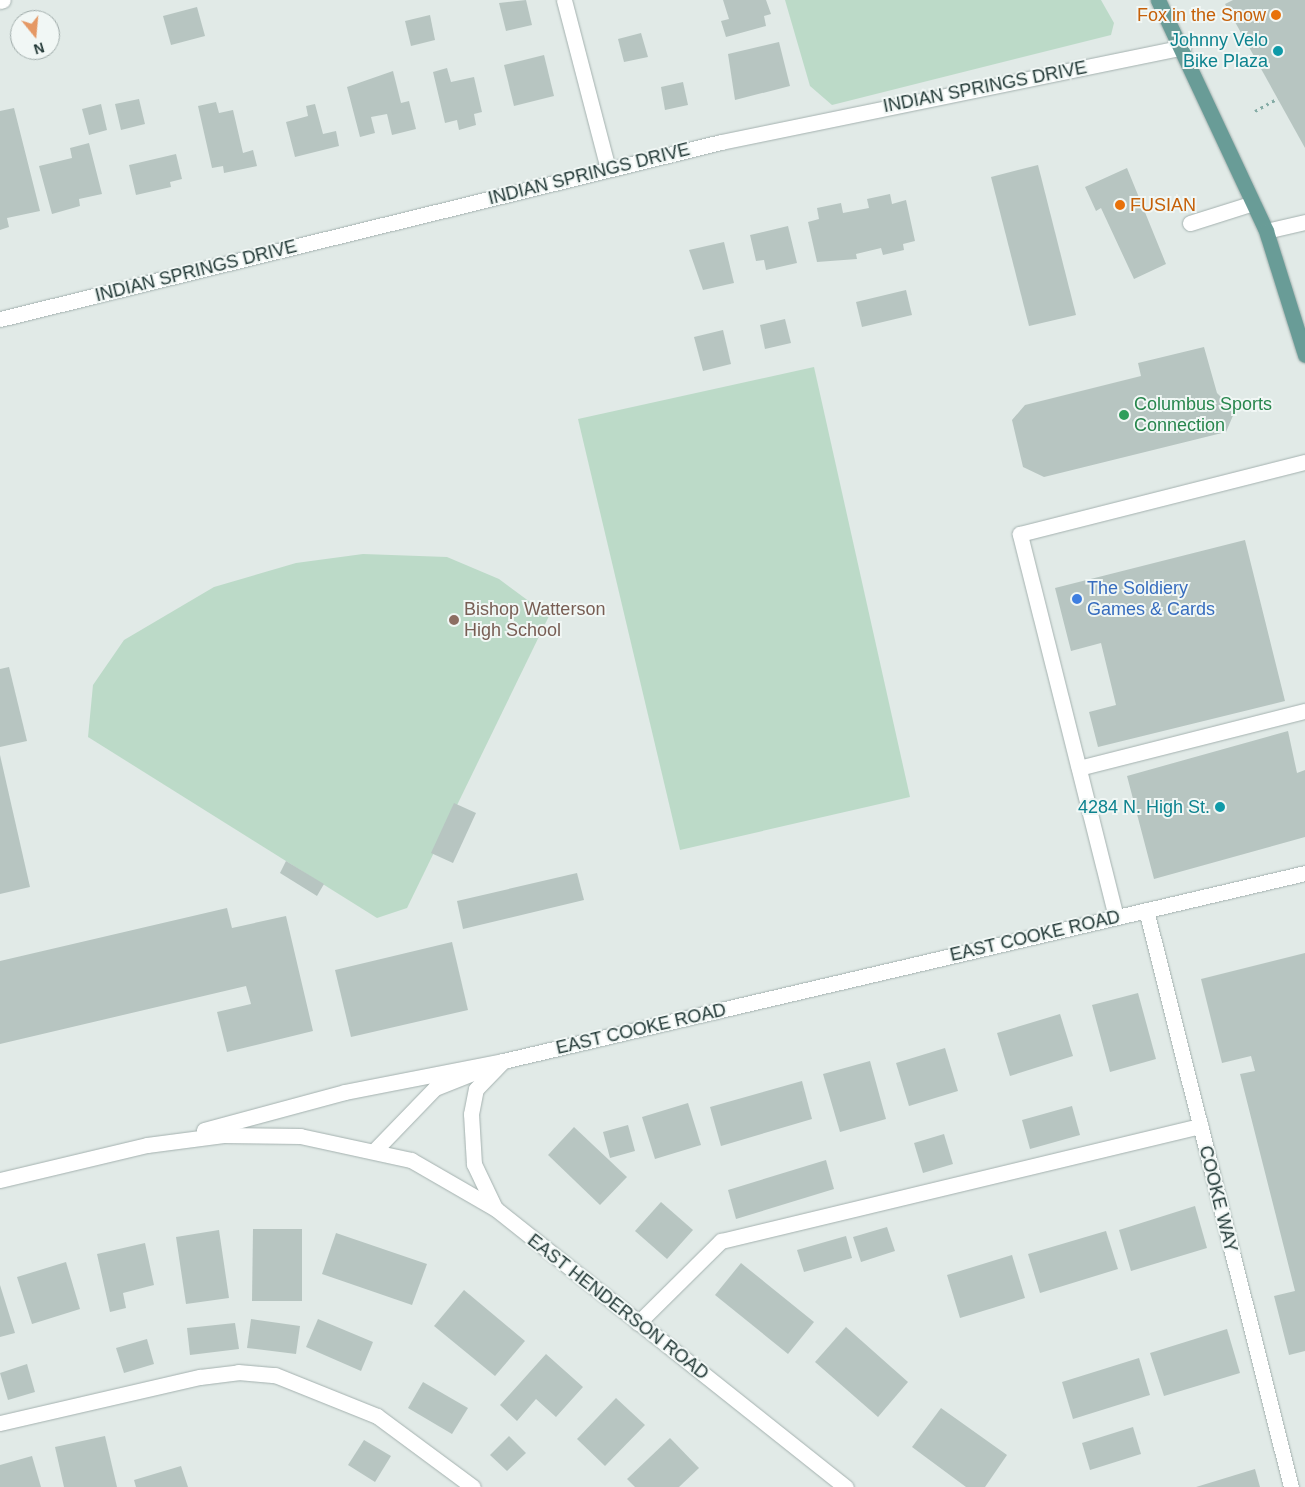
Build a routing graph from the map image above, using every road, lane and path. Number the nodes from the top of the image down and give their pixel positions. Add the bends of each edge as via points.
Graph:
1 (564, 0) edge
2 (1158, 0) edge
3 (1183, 47) junction
4 (1278, 98) dead end
5 (1255, 111) dead end
6 (608, 169) junction
7 (1253, 202) junction
8 (1305, 222) edge
9 (1190, 223) dead end
10 (1266, 231) junction
11 (0, 320) edge
12 (1305, 355) edge
13 (1305, 462) edge
14 (1305, 711) edge
15 (1079, 768) junction
16 (1305, 873) edge
17 (1146, 910) junction
18 (1116, 917) junction
19 (503, 1061) junction
20 (1200, 1126) junction
21 (147, 1146) junction
22 (376, 1149) junction
23 (0, 1180) edge
24 (496, 1209) junction
25 (638, 1323) junction
26 (0, 1423) edge
27 (473, 1487) edge
28 (846, 1487) edge
29 (1291, 1487) edge

1 - 6 street
2 - 3 main road
3 - 6 street, INDIAN SPRINGS DRIVE via 780,129
3 - 7 main road
4 - 5 path
6 - 11 street, INDIAN SPRINGS DRIVE
7 - 9 street
7 - 10 main road
8 - 10 street
10 - 12 main road
13 - 15 street via 1020,534
14 - 15 street
15 - 18 street
16 - 17 street, EAST COOKE ROAD
17 - 18 street, EAST COOKE ROAD
17 - 20 street, COOKE WAY
18 - 19 street, EAST COOKE ROAD
19 - 21 street via 345,1092
19 - 22 street, EAST COOKE ROAD via 435,1088
19 - 24 street via 476,1089 471,1114 474,1164
20 - 25 street via 721,1241
20 - 29 street, COOKE WAY
21 - 22 street via 223,1135 300,1136
21 - 23 street
22 - 24 street, EAST HENDERSON ROAD via 440,1174
24 - 25 street, EAST HENDERSON ROAD
25 - 28 street, EAST HENDERSON ROAD
26 - 27 street via 200,1377 238,1372 276,1375 377,1416

